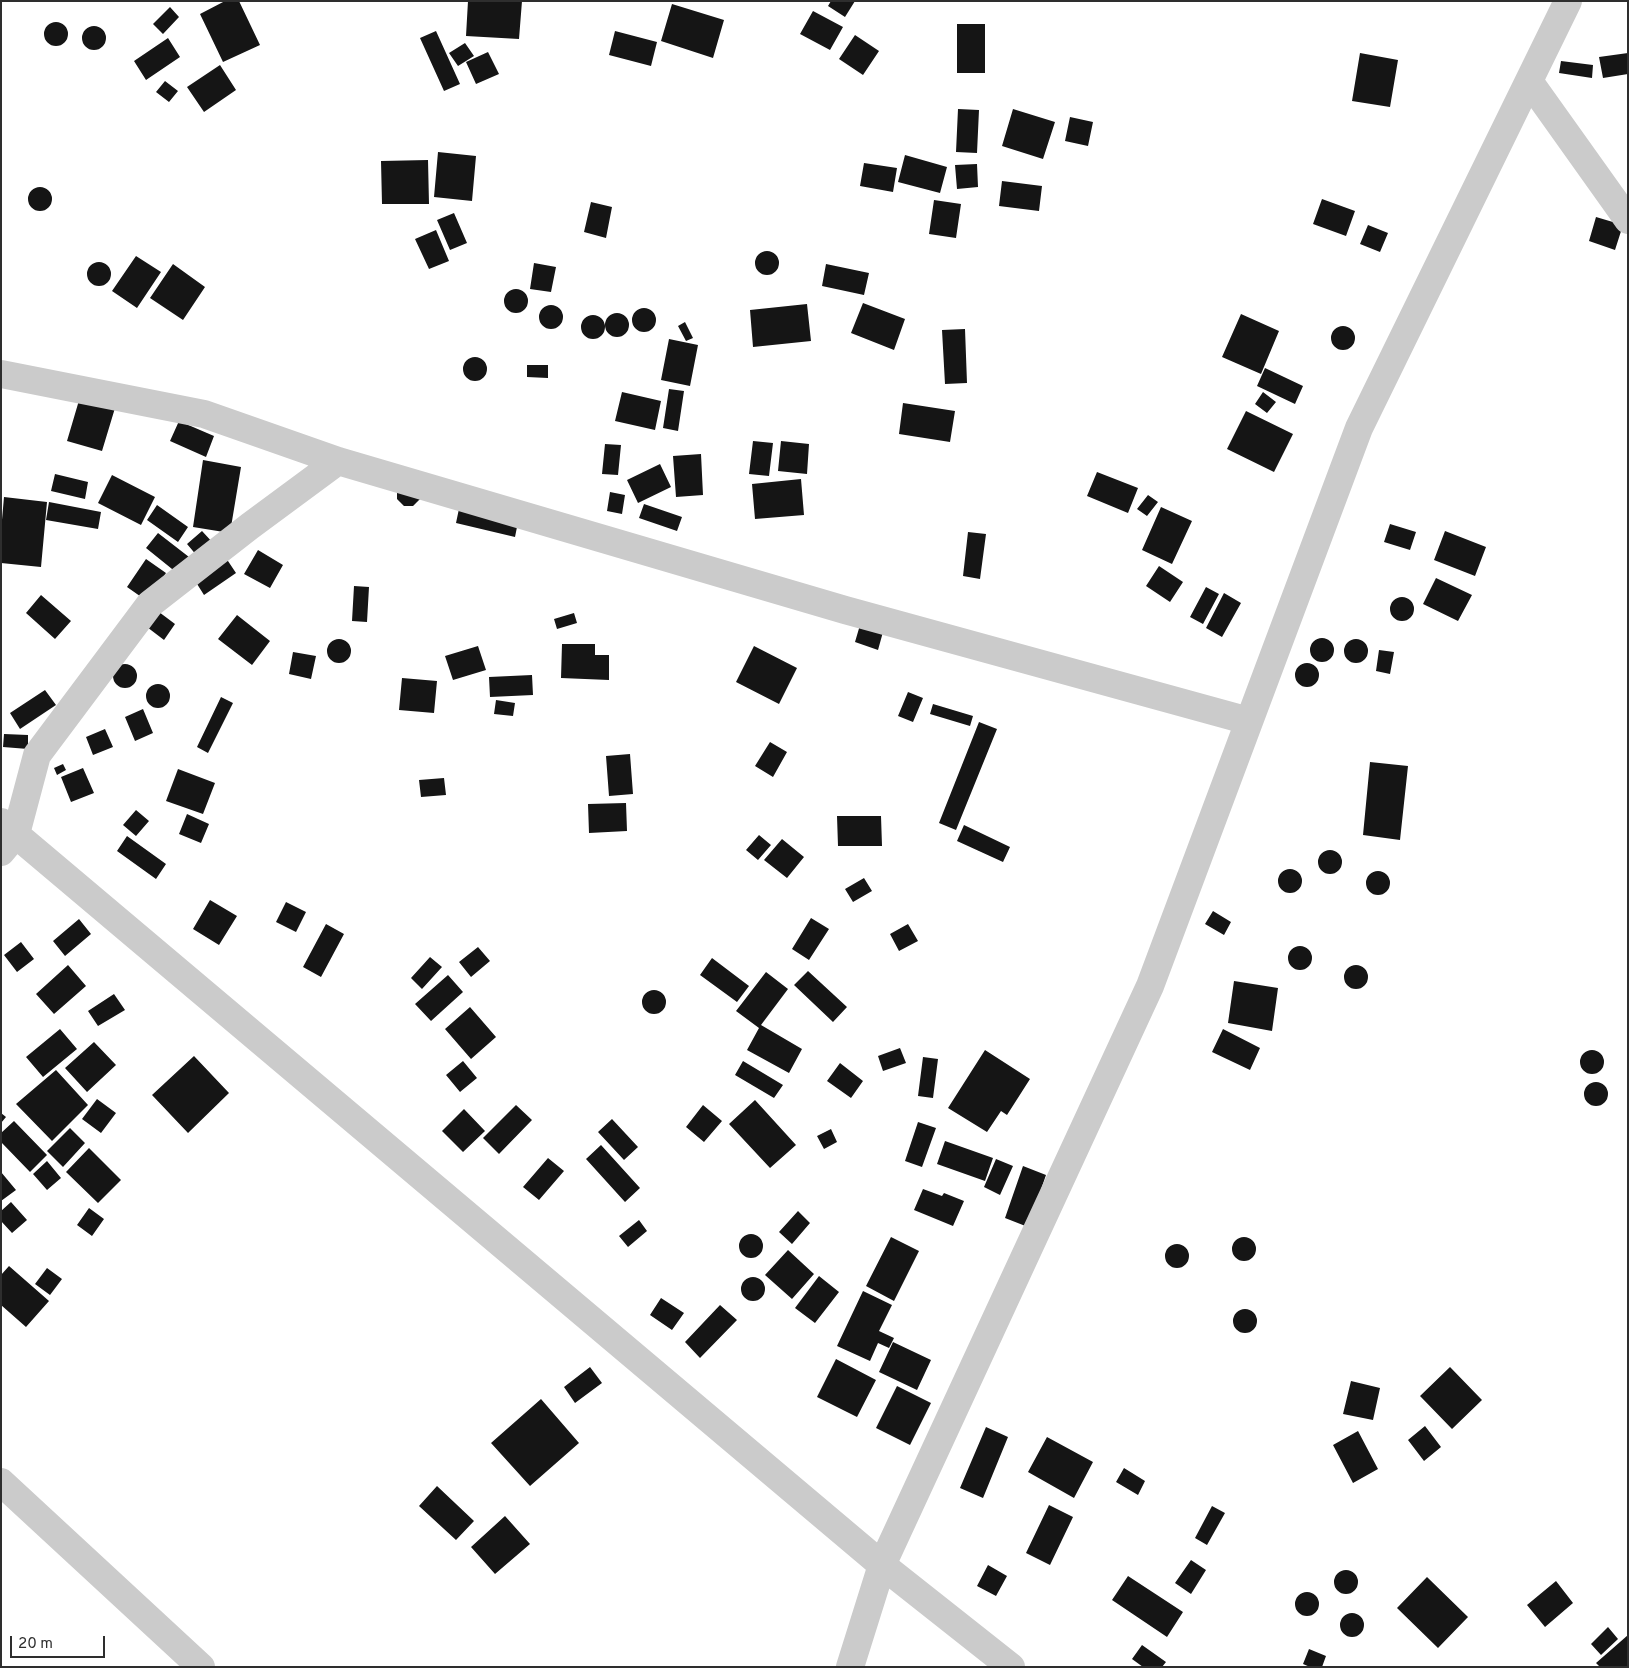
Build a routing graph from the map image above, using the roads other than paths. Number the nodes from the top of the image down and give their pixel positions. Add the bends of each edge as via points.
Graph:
1 (1568, 1) edge
2 (1529, 81) junction
3 (1628, 220) edge
4 (1, 374) edge
5 (338, 460) junction
6 (1249, 722) junction
7 (6, 836) edge
8 (1, 1482) edge
9 (882, 1565) junction
10 (201, 1667) edge
11 (850, 1667) edge
12 (1011, 1667) edge

1 - 2 street
2 - 3 street
2 - 6 street via 1359,428
4 - 5 street via 204,414
5 - 6 street via 845,610
5 - 7 street via 150,604 37,755
6 - 9 street via 1150,986
7 - 9 street
8 - 10 street
9 - 11 street
9 - 12 street

